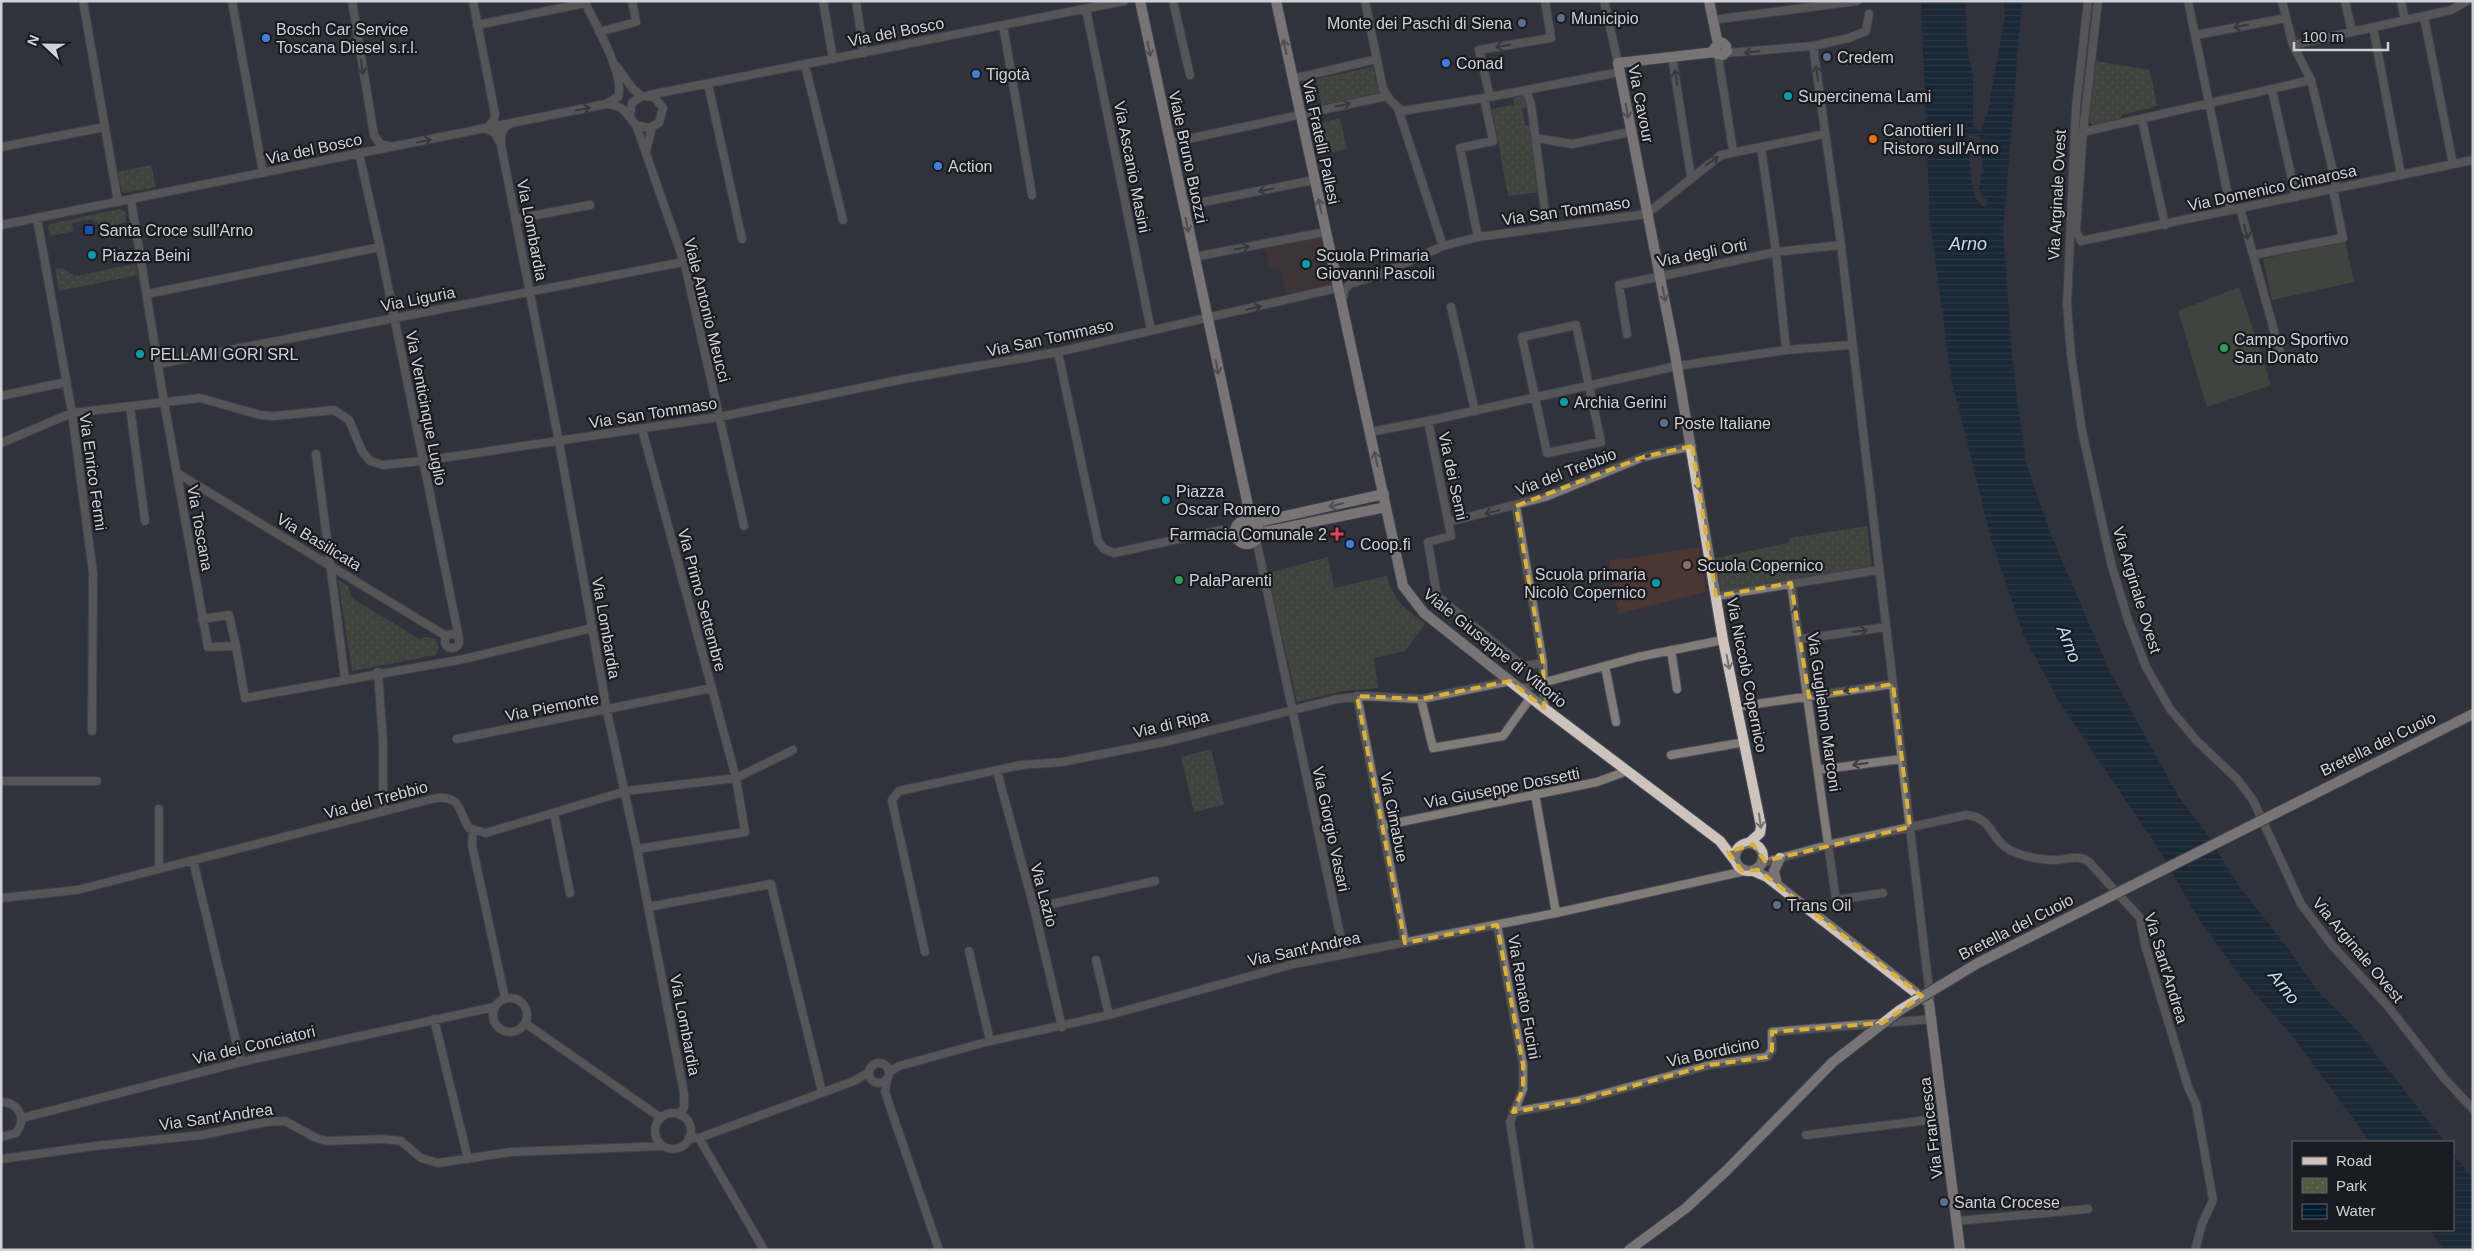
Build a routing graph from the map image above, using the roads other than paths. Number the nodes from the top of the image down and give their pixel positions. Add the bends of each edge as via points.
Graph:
1 (83, 1) edge
2 (232, 1) edge
3 (352, 1) edge
4 (473, 1) edge
5 (632, 1) edge
6 (823, 1) edge
7 (856, 1) edge
8 (1124, 1) edge
9 (1140, 1) edge
10 (1173, 1) edge
11 (1276, 1) edge
12 (1365, 1) edge
13 (1545, 1) edge
14 (1604, 1) edge
15 (1709, 1) edge
16 (1858, 1) edge
17 (2088, 1) edge
18 (2098, 1) edge
19 (2188, 1) edge
20 (2282, 1) edge
21 (2345, 1) edge
22 (2401, 1) edge
23 (2467, 1) edge
24 (585, 2) edge
25 (1086, 9) junction
26 (1869, 14) dead end
27 (2424, 17) junction
28 (2286, 18) junction
29 (1712, 20) junction
30 (2405, 20) junction
31 (477, 25) junction
32 (1003, 25) junction
33 (2373, 27) junction
34 (599, 32) junction
35 (2352, 32) junction
36 (2196, 35) junction
37 (2293, 45) junction
38 (1813, 46) junction
39 (1719, 51) junction
40 (864, 53) junction
41 (610, 55) junction
42 (1672, 56) junction
43 (1377, 58) junction
44 (832, 59) junction
45 (805, 64) junction
46 (1619, 67) junction
47 (1190, 75) dead end
48 (1292, 78) junction
49 (2311, 80) junction
50 (708, 84) junction
51 (2273, 89) junction
52 (674, 91) junction
53 (1521, 92) junction
54 (645, 95) junction
55 (1386, 96) junction
56 (1487, 98) junction
57 (2210, 103) junction
58 (606, 104) junction
59 (662, 105) junction
60 (1398, 108) junction
61 (630, 115) junction
62 (1300, 115) junction
63 (2142, 120) junction
64 (511, 123) junction
65 (636, 125) junction
66 (372, 126) junction
67 (105, 127) junction
68 (652, 127) junction
69 (486, 128) junction
70 (1630, 132) junction
71 (2083, 132) junction
72 (1825, 134) junction
73 (1536, 138) junction
74 (1169, 142) junction
75 (501, 145) junction
76 (1, 147) edge
77 (392, 147) junction
78 (1761, 147) junction
79 (1732, 151) junction
80 (359, 153) junction
81 (646, 154) junction
82 (2473, 160) edge
83 (2453, 164) junction
84 (263, 173) junction
85 (2401, 174) junction
86 (1691, 177) junction
87 (1314, 180) junction
88 (2335, 188) junction
89 (1032, 195) dead end
90 (2296, 196) junction
91 (131, 200) junction
92 (118, 202) junction
93 (590, 205) dead end
94 (1183, 206) junction
95 (2240, 208) junction
96 (2231, 210) junction
97 (1647, 212) junction
98 (37, 218) junction
99 (516, 219) junction
100 (843, 220) dead end
101 (1, 225) edge
102 (2165, 225) junction
103 (1547, 227) junction
104 (1325, 232) junction
105 (1478, 237) junction
106 (742, 239) dead end
107 (1840, 245) junction
108 (1443, 246) junction
109 (380, 247) junction
110 (1776, 252) junction
111 (2253, 255) junction
112 (1194, 257) junction
113 (683, 262) junction
114 (1334, 270) junction
115 (1660, 275) junction
116 (1350, 284) junction
117 (1338, 288) junction
118 (530, 292) junction
119 (147, 294) junction
120 (1342, 305) junction
121 (1451, 308) dead end
122 (394, 317) junction
123 (1206, 319) junction
124 (1151, 330) junction
125 (1627, 334) dead end
126 (1851, 345) junction
127 (1786, 350) junction
128 (1058, 352) junction
129 (2280, 352) dead end
130 (158, 364) junction
131 (1677, 366) junction
132 (66, 382) junction
133 (1589, 386) junction
134 (1, 396) edge
135 (1536, 398) junction
136 (164, 402) junction
137 (130, 407) junction
138 (1475, 411) junction
139 (72, 413) junction
140 (719, 417) junction
141 (1428, 421) junction
142 (642, 429) junction
143 (1370, 432) junction
144 (559, 442) junction
145 (1, 443) edge
146 (1692, 446) junction
147 (316, 454) dead end
148 (422, 461) junction
149 (177, 473) junction
150 (1384, 494) junction
151 (1516, 506) junction
152 (1386, 507) junction
153 (145, 521) dead end
154 (1250, 522) junction
155 (1449, 522) junction
156 (744, 526) dead end
157 (1235, 533) junction
158 (1255, 539) junction
159 (329, 564) junction
160 (1878, 570) junction
161 (1792, 583) junction
162 (1716, 596) junction
163 (202, 619) junction
164 (1886, 627) junction
165 (592, 628) junction
166 (446, 636) junction
167 (1800, 639) junction
168 (1723, 640) junction
169 (459, 641) junction
170 (446, 645) junction
171 (236, 646) junction
172 (1671, 650) junction
173 (464, 659) junction
174 (448, 661) junction
175 (1543, 663) junction
176 (1605, 666) junction
177 (378, 672) junction
178 (345, 679) junction
179 (1510, 681) junction
180 (1545, 683) junction
181 (1893, 684) junction
182 (712, 688) junction
183 (1520, 689) junction
184 (1677, 689) dead end
185 (1357, 696) junction
186 (1809, 696) junction
187 (1530, 697) junction
188 (1421, 698) junction
189 (1736, 707) junction
190 (1544, 708) junction
191 (1292, 709) junction
192 (607, 710) junction
193 (2473, 714) edge
194 (1616, 722) dead end
195 (92, 731) dead end
196 (457, 739) dead end
197 (1745, 742) junction
198 (793, 750) dead end
199 (1671, 755) dead end
200 (1902, 759) junction
201 (1818, 770) junction
202 (997, 771) junction
203 (1627, 771) junction
204 (736, 778) junction
205 (1, 781) edge
206 (96, 781) dead end
207 (626, 791) junction
208 (1535, 794) junction
209 (159, 809) dead end
210 (382, 812) junction
211 (554, 813) junction
212 (1381, 826) junction
213 (1910, 827) junction
214 (473, 831) junction
215 (1720, 841) junction
216 (1745, 845) junction
217 (1828, 845) junction
218 (637, 849) junction
219 (193, 860) junction
220 (1736, 862) junction
221 (1762, 863) junction
222 (159, 870) junction
223 (1719, 876) junction
224 (1155, 881) dead end
225 (1777, 885) junction
226 (570, 892) dead end
227 (1883, 893) dead end
228 (1, 898) edge
229 (648, 907) junction
230 (1034, 908) junction
231 (1556, 913) junction
232 (1497, 925) junction
233 (1404, 942) junction
234 (969, 951) dead end
235 (925, 952) dead end
236 (1344, 953) junction
237 (1096, 960) dead end
238 (505, 998) junction
239 (1930, 1003) junction
240 (494, 1007) junction
241 (1109, 1015) junction
242 (434, 1019) junction
243 (1933, 1020) junction
244 (525, 1022) junction
245 (1062, 1027) junction
246 (990, 1042) junction
247 (241, 1062) junction
248 (888, 1072) junction
249 (871, 1078) junction
250 (822, 1092) junction
251 (885, 1092) junction
252 (2, 1101) edge
253 (2473, 1110) edge
254 (1513, 1112) junction
255 (680, 1115) junction
256 (22, 1118) junction
257 (661, 1118) junction
258 (1944, 1118) junction
259 (1806, 1135) dead end
260 (1, 1137) edge
261 (689, 1138) junction
262 (699, 1138) junction
263 (663, 1146) junction
264 (1, 1159) edge
265 (468, 1159) junction
266 (2088, 1209) dead end
267 (1957, 1221) junction
268 (936, 1247) edge
269 (764, 1250) edge
270 (1530, 1250) edge
271 (1629, 1250) edge
272 (1960, 1250) edge
273 (2195, 1250) edge

1 - 67 street
2 - 84 street
3 -> 66 street
4 - 31 street
5 - 34 street via 636,22
6 - 44 street
7 - 40 street
8 - 25 street, Via del Bosco
9 -> 74 main road, Viale Bruno Buozzi
10 - 47 street
48 -> 11 main road, Via Fratelli Pallesi
12 - 43 street
13 -> 56 street via 1551,38 1479,50
14 - 46 street, Via Cavour
15 - 29 main road
16 - 29 street
17 - 253 street, Via Arginale Ovest via 2076,107 2067,304 2082,431 2128,620 2146,667 2170,709 2253,800 2301,904
18 - 71 street
19 - 36 street
20 - 28 street
21 - 35 street
22 - 30 street
23 - 27 street via 2458,8
24 - 31 street
24 - 34 street
25 - 32 street, Via del Bosco
25 - 124 street, Via Ascanio Masini
26 - 38 street via 1866,31
27 - 30 street
27 - 83 street
28 -> 36 street
28 - 37 street
29 - 39 main road
30 - 33 street
31 - 69 street via 496,114
32 - 40 street, Via del Bosco
32 - 89 street
33 - 35 street
33 - 85 street
34 - 41 street
35 - 37 street
36 - 57 street
37 - 49 street
38 -> 39 street
72 -> 38 street
39 - 42 main road
39 - 79 street
40 - 44 street, Via del Bosco
41 - 54 street via 622,75
41 - 58 street via 620,93
42 - 46 main road
86 -> 42 street
43 - 48 street
43 - 55 street
44 - 45 street, Via del Bosco
45 - 50 street, Via del Bosco
45 - 100 street
46 - 53 street
46 -> 70 main road, Via Cavour
48 - 62 main road, Via Fratelli Pallesi
49 - 51 street
49 - 88 street
50 - 52 street, Via del Bosco
50 - 106 street
51 - 57 street
51 - 90 street
52 - 54 street, Via del Bosco
52 - 59 street
53 - 56 street
53 - 73 street via 1526,92 1529,97
54 - 59 street
54 - 61 street via 632,103
55 - 60 street
62 -> 55 street
56 - 60 street via 1407,111
56 - 105 street via 1493,141 1460,148
57 - 63 street
57 - 96 street
58 - 61 street via 618,106
64 -> 58 street, Via del Bosco
59 - 68 street via 662,118
60 - 108 street
61 - 65 street
62 - 74 street
62 - 87 main road, Via Fratelli Pallesi
63 - 71 street
63 - 102 street
64 - 69 street, Via del Bosco
64 - 75 street via 504,129
65 - 68 street
65 - 81 street, Viale Antonio Meucci
66 - 77 street via 378,143
66 - 80 street via 370,143
67 - 76 street
67 - 92 street
68 - 81 street
69 - 75 street via 495,133
77 -> 69 street, Via del Bosco
70 - 73 street via 1572,144
70 - 97 main road, Via Cavour
71 - 102 street, Via Domenico Cimarosa via 2078,238 2085,241
72 - 78 street, Via San Tommaso
72 - 107 street
73 - 103 street
74 - 94 main road, Viale Bruno Buozzi
75 - 99 street, Via Lombardia
77 - 80 street, Via del Bosco
78 - 79 street, Via San Tommaso
78 - 110 street
86 -> 79 street, Via San Tommaso via 1714,158
80 - 84 street, Via del Bosco
80 - 109 street, Via Venticinque Luglio
81 - 113 street, Viale Antonio Meucci
82 - 83 street, Via Domenico Cimarosa
83 - 85 street, Via Domenico Cimarosa
84 - 91 street, Via del Bosco
85 - 88 street, Via Domenico Cimarosa
86 - 97 street, Via San Tommaso
87 -> 94 street
104 -> 87 main road, Via Fratelli Pallesi
88 - 90 street, Via Domenico Cimarosa
88 - 111 street via 2343,238
90 - 95 street, Via Domenico Cimarosa
91 - 92 street, Via del Bosco
91 - 119 street, Via Toscana
92 - 98 street, Via del Bosco
93 - 99 street
94 -> 112 main road, Viale Bruno Buozzi
95 - 96 street, Via Domenico Cimarosa
95 -> 111 street
96 - 102 street, Via Domenico Cimarosa
97 - 103 street, Via San Tommaso
97 - 115 main road, Via Niccolò Copernico
98 - 101 street, Via del Bosco
98 - 132 street, Via Enrico Fermi
99 - 118 street, Via Lombardia
103 - 105 street, Via San Tommaso
112 -> 104 street
104 - 114 main road, Via Fratelli Pallesi
105 - 108 street, Via San Tommaso
107 - 110 street, Via degli Orti
107 - 126 street
108 - 116 street, Via San Tommaso
109 - 119 street
109 - 122 street, Via Venticinque Luglio
110 - 115 street, Via degli Orti
110 - 127 street
111 - 129 street
112 - 123 main road, Viale Bruno Buozzi
113 - 118 street, Via Liguria
113 - 140 street, Viale Antonio Meucci
114 - 116 street
114 - 117 main road, Via Fratelli Pallesi
115 - 125 street, Via degli Orti via 1619,285
115 -> 131 main road, Via Niccolò Copernico
116 - 120 street via 1344,290
117 - 120 main road, Viale Giuseppe di Vittorio
123 -> 117 street, Via San Tommaso
118 - 122 street, Via Liguria
118 - 144 street, Via Lombardia
119 - 130 street, Via Toscana
120 - 143 main road, Viale Giuseppe di Vittorio
121 - 138 street
122 - 130 street, Via Liguria
122 - 148 street, Via Venticinque Luglio
123 - 124 street, Via San Tommaso
123 -> 154 main road, Viale Bruno Buozzi
124 - 128 street, Via San Tommaso
126 - 127 street
126 - 160 street
127 - 131 street
128 - 140 street, Via San Tommaso
128 - 157 street via 1098,541 1104,549 1114,553 1221,530
130 - 136 street, Via Toscana
131 - 133 street
131 - 146 main road, Via Niccolò Copernico
132 - 134 street
132 - 139 street, Via Enrico Fermi
133 - 135 street
133 - 135 street via 1600,442 1592,444 1547,453
133 - 135 street via 1576,325 1522,337
135 - 138 street
136 - 137 street, Via San Tommaso
136 - 148 street, Via San Tommaso via 200,398 274,416 334,410 350,420 362,451 370,461 383,465
136 - 149 street, Via Toscana
137 - 139 street, Via San Tommaso
137 - 153 street
138 - 141 street
139 - 145 street, Via San Tommaso
139 - 195 street, Via Enrico Fermi via 93,573
140 - 142 street, Via San Tommaso
140 - 156 street, Viale Antonio Meucci
141 - 143 street
141 - 155 street, Via dei Semi
142 - 144 street, Via San Tommaso
142 - 182 street, Via Primo Settembre
150 -> 143 main road, Viale Giuseppe di Vittorio
144 - 148 street, Via San Tommaso
144 - 165 street, Via Lombardia
146 -> 151 street, Via del Trebbio via 1643,457
146 -> 162 main road, Via Niccolò Copernico
147 - 159 street
148 - 169 street, Via Venticinque Luglio
149 - 159 street, Via Basilicata
149 - 163 street, Via Toscana
150 - 152 main road, Viale Giuseppe di Vittorio
150 -> 154 main road
151 -> 155 street, Via del Trebbio
151 - 175 street
152 - 158 main road
152 - 179 main road, Viale Giuseppe di Vittorio via 1399,575 1408,594 1424,612
154 - 157 main road via 1239,524
154 - 158 main road
155 - 175 street, Via dei Semi via 1452,536 1428,542 1437,596 1523,666
157 - 158 main road via 1240,542
158 - 191 street, Via Giorgio Vasari
159 - 166 street, Via Basilicata
159 - 178 street
160 - 161 street
160 - 164 street
161 - 162 street
167 -> 161 street, Via Guglielmo Marconi
162 - 168 main road, Via Niccolò Copernico
163 - 171 street, Via Toscana via 208,647
163 - 171 street via 229,615
167 -> 164 street
164 - 181 street
165 - 173 street
165 - 192 street, Via Lombardia
166 - 169 street via 453,634
166 - 170 street
167 - 186 street, Via Guglielmo Marconi
168 - 172 street
168 -> 189 main road, Via Niccolò Copernico
169 - 170 street via 454,648
169 - 173 street, Via Venticinque Luglio
170 - 174 street
171 - 178 street via 245,698
172 - 176 street
172 - 184 street
173 - 174 street
174 - 177 street
175 - 180 street
176 - 180 street
176 - 194 street
177 - 178 street
177 - 210 street via 383,742
179 - 183 main road, Viale Giuseppe di Vittorio
179 - 188 street, Via di Ripa
180 - 183 street
180 - 190 street
181 -> 186 street
181 - 200 street
182 - 192 street, Via Piemonte
182 - 204 street, Via Primo Settembre
183 - 187 main road, Viale Giuseppe di Vittorio
185 - 188 street, Via di Ripa
185 - 191 street, Via di Ripa
185 - 212 street, Via Cimabue
186 - 189 street
186 - 201 street, Via Guglielmo Marconi
187 - 188 street via 1503,736 1433,748
187 - 190 main road, Viale Giuseppe di Vittorio
189 - 197 main road, Via Niccolò Copernico
190 - 203 main road, Viale Giuseppe di Vittorio
191 - 202 street, Via di Ripa via 1169,741
191 - 236 street, Via Giorgio Vasari
192 - 196 street, Via Piemonte
192 - 207 street, Via Lombardia
193 - 271 main road, Bretella del Cuoio, bridge via 1978,962 1900,1010 1833,1062 1686,1208
197 - 199 street
197 -> 216 main road, Via Niccolò Copernico via 1761,828 1758,835
198 - 204 street
200 -> 201 street
200 - 213 street
201 - 217 street, Via Guglielmo Marconi
202 - 230 street, Via Lazio
202 - 235 street, Via di Ripa via 894,794 892,800
203 - 208 street, Via Giuseppe Dossetti via 1597,782
203 - 215 main road, Viale Giuseppe di Vittorio
204 - 207 street
204 - 218 street, Via Primo Settembre via 745,832
205 - 206 street
207 - 211 street
207 - 218 street, Via Lombardia
208 - 212 street, Via Giuseppe Dossetti
208 - 231 street
209 - 222 street
210 - 214 street, Via del Trebbio via 447,798 460,805 467,825
210 - 219 street, Via del Trebbio
211 - 214 street via 486,833
211 - 226 street
212 - 233 street, Via Cimabue
213 - 217 street, Via Sant'Andrea
213 - 239 street
213 - 273 street, Via Sant'Andrea via 1975,816 1989,825 2008,849 2035,858 2084,858 2135,910 2188,1087 2196,1104 2213,1200
214 - 238 street via 472,845
215 - 216 main road, Viale Giuseppe di Vittorio
215 - 220 main road, Viale Giuseppe di Vittorio
216 - 220 main road, Via Niccolò Copernico via 1735,853
216 - 221 main road via 1760,848
217 - 221 street, Via Sant'Andrea
217 - 227 street, Via Guglielmo Marconi via 1836,900
218 - 229 street, Via Lombardia
219 - 222 street, Via del Trebbio
219 - 247 street
220 - 221 main road, Viale Giuseppe di Vittorio
220 - 223 street, Via Sant'Andrea
221 - 223 street, Via Sant'Andrea
221 - 225 main road via 1767,877
221 - 225 main road via 1774,871
222 - 228 street, Via del Trebbio via 77,890
223 - 231 street, Via Sant'Andrea
224 - 230 street
225 - 239 main road
229 - 250 street via 771,884
229 - 255 street, Via Lombardia via 684,1094
230 - 245 street, Via Lazio
231 - 232 street, Via Sant'Andrea
232 - 233 street, Via Sant'Andrea
232 - 254 street, Via Renato Fucini via 1523,1064 1523,1089
233 - 236 street, Via Sant'Andrea
234 - 246 street
236 - 241 street, Via Sant'Andrea via 1252,974
237 - 241 street
238 - 240 street
238 - 244 street via 522,1002 527,1015
239 - 243 main road, Via Francesca
240 - 242 street, Via dei Conciatori
240 - 244 street via 494,1022 501,1029 512,1032
241 - 245 street, Via Sant'Andrea
242 - 247 street, Via dei Conciatori
242 - 265 street
243 - 254 street, Via Bordicino via 1772,1032 1772,1050 1767,1057 1710,1065 1577,1100
243 - 258 main road, Via Francesca
244 - 257 street
245 - 246 street, Via Sant'Andrea
246 - 248 street, Via Sant'Andrea via 899,1066
247 - 256 street, Via dei Conciatori
248 - 249 street via 882,1083
248 - 249 street via 881,1062 874,1064
248 - 251 street
249 - 250 street, Via Sant'Andrea
249 - 251 street
250 - 262 street, Via Sant'Andrea
251 - 268 street
252 - 256 street via 17,1108
254 - 270 street, Via Renato Fucini via 1510,1122
255 - 257 street
255 - 261 street via 690,1125
256 - 260 street via 16,1133
257 - 263 street via 656,1134
258 - 259 street
258 - 267 main road, Via Francesca
261 - 262 street, Via Sant'Andrea
261 - 263 street, Via Sant'Andrea via 678,1148
262 - 269 street
263 - 265 street, Via Sant'Andrea via 511,1152
264 - 265 street, Via Sant'Andrea via 202,1136 285,1121 327,1141 401,1141 422,1158 438,1162
266 - 267 street
267 - 272 main road, Via Francesca

